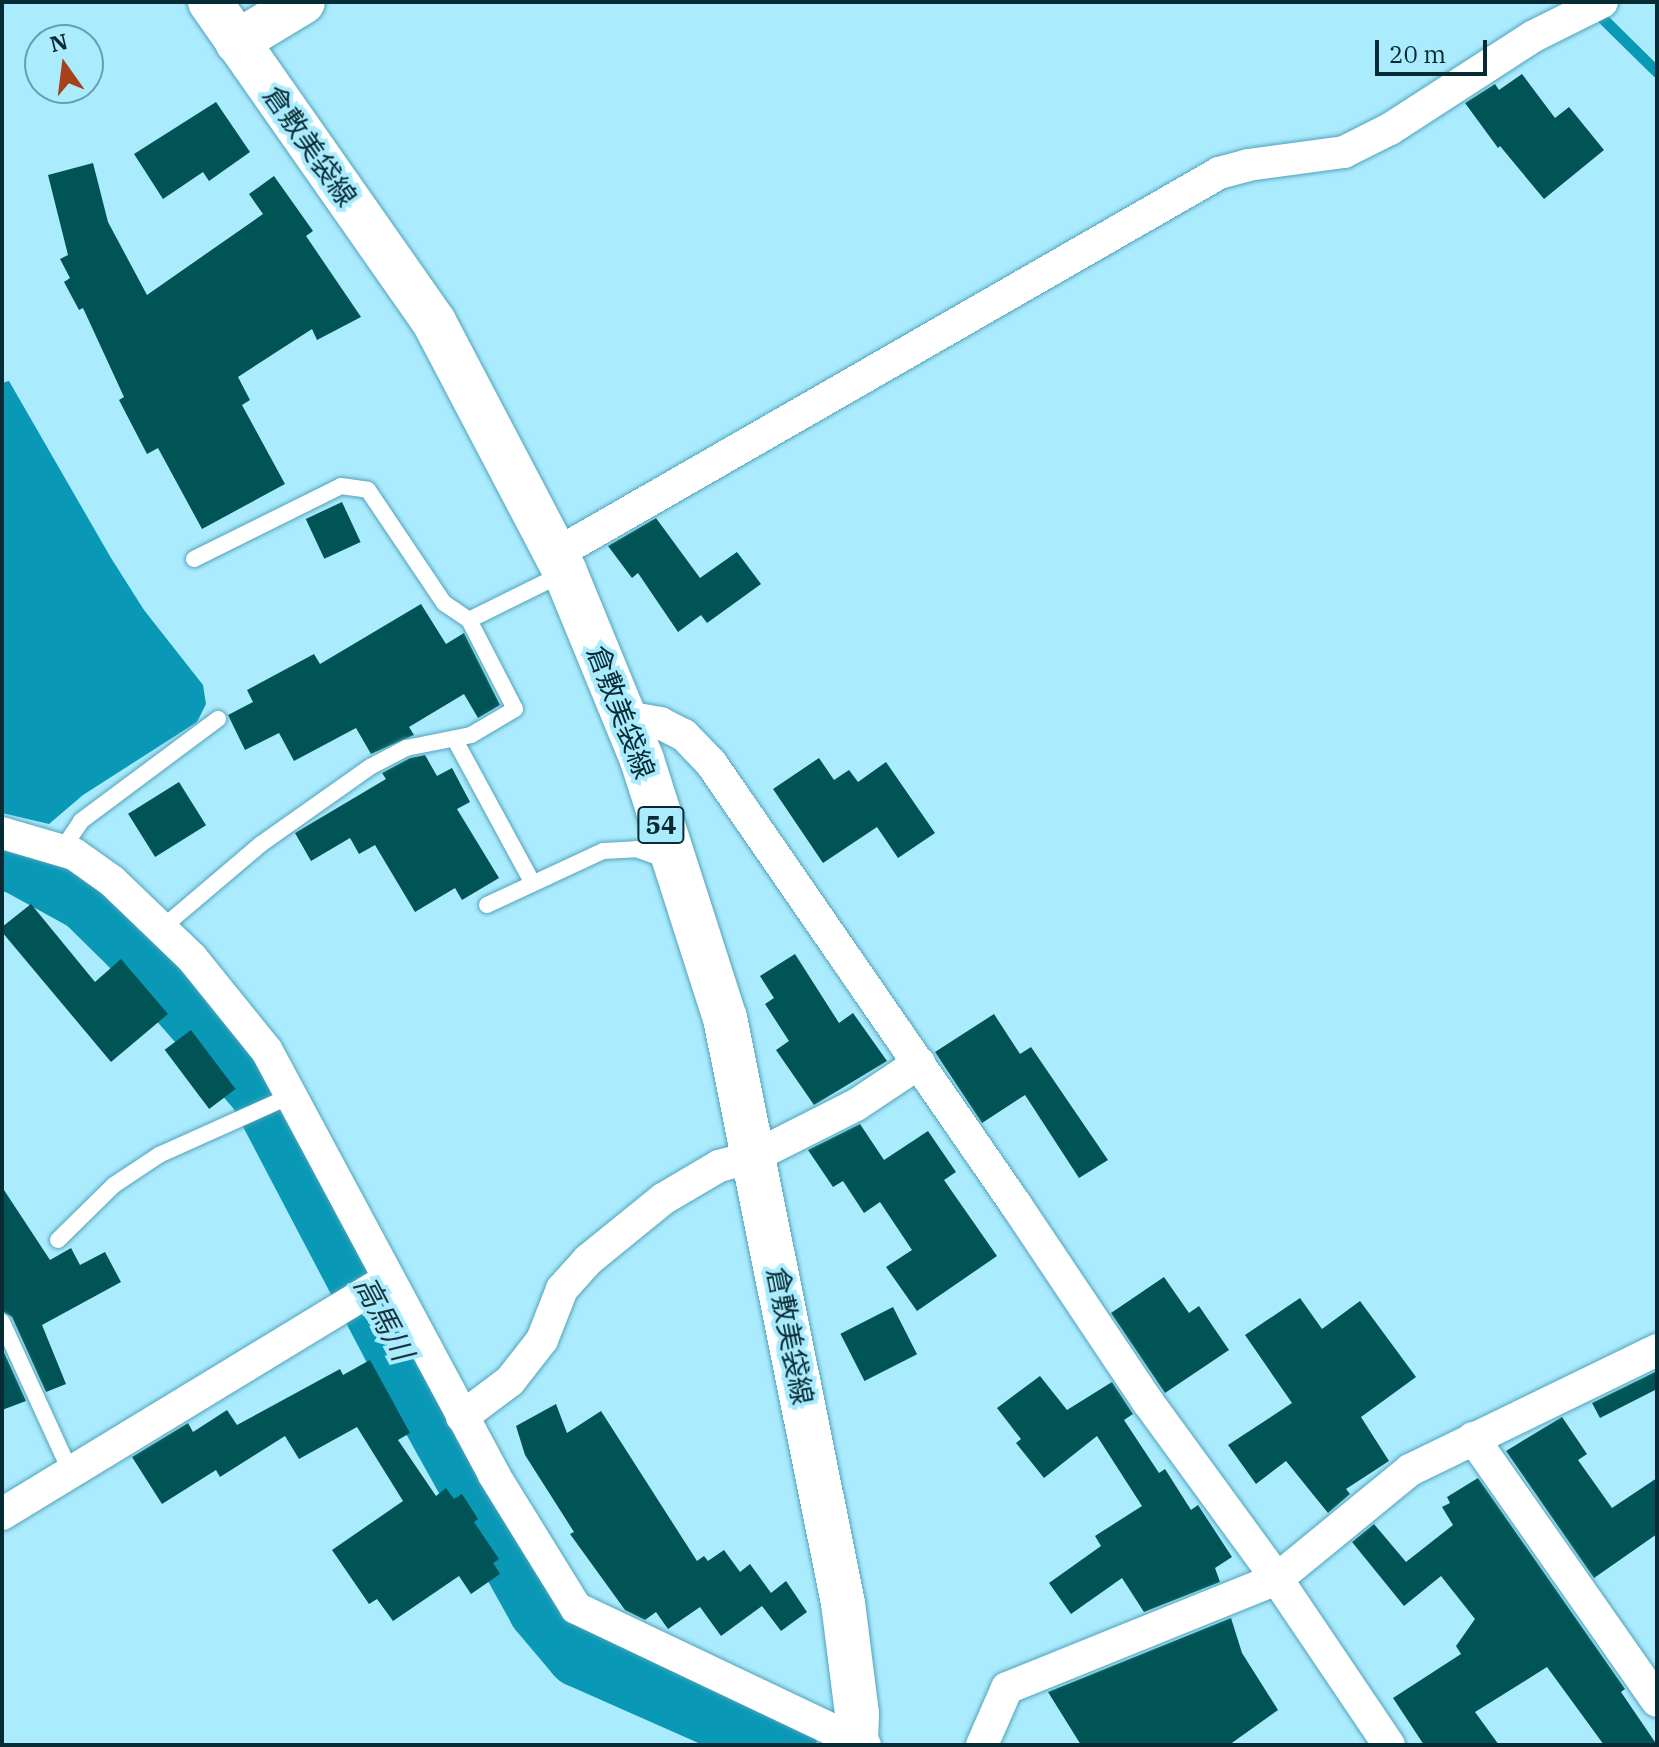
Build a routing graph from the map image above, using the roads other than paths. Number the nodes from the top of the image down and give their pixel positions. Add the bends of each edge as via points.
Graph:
1 (210, 2) edge
2 (303, 2) edge
3 (1593, 6) edge
4 (237, 42) junction
5 (194, 559) dead end
6 (560, 563) junction
7 (469, 620) junction
8 (626, 717) junction
9 (218, 719) dead end
10 (455, 740) junction
11 (2, 833) edge
12 (61, 851) junction
13 (672, 862) junction
14 (532, 882) junction
15 (487, 905) dead end
16 (162, 928) junction
17 (919, 1063) junction
18 (285, 1098) junction
19 (753, 1157) junction
20 (58, 1240) dead end
21 (374, 1289) junction
22 (2, 1322) edge
23 (1657, 1350) edge
24 (462, 1417) junction
25 (1473, 1438) junction
26 (71, 1473) junction
27 (2, 1514) edge
28 (1277, 1579) junction
29 (1657, 1701) edge
30 (859, 1744) edge
31 (982, 1745) edge
32 (1389, 1745) edge

1 - 4 main road, 倉敷美袋線 / 54
2 - 4 main road
3 - 6 street via 1344,152 1219,173
4 - 6 main road, 倉敷美袋線 / 54 via 434,322
5 - 7 lane via 341,486 368,490 444,603
6 - 7 lane
6 - 8 main road, 倉敷美袋線 / 54
7 - 10 lane via 515,709
8 - 13 main road, 倉敷美袋線 / 54
8 - 17 street via 660,723 684,735 711,763
9 - 12 lane via 81,821
10 - 14 lane
10 - 16 lane via 406,748 370,767 261,844
11 - 12 street
12 - 16 street via 74,854 112,881
13 - 14 lane via 636,849 603,851
13 - 19 main road, 倉敷美袋線 / 54 via 725,1018
14 - 15 lane
16 - 18 street via 267,1051
17 - 19 street via 856,1105
17 - 28 street via 1148,1402
18 - 20 lane via 159,1155 114,1185
18 - 21 street
19 - 24 street via 719,1166 663,1199 588,1260 562,1289 542,1340 510,1381
19 - 30 main road, 倉敷美袋線 / 54 via 843,1603
21 - 24 street
21 - 26 street
22 - 26 lane
23 - 25 street
24 - 30 street via 576,1608
25 - 28 street via 1410,1470
25 - 29 street
26 - 27 street
28 - 31 street via 1007,1688
28 - 32 street

